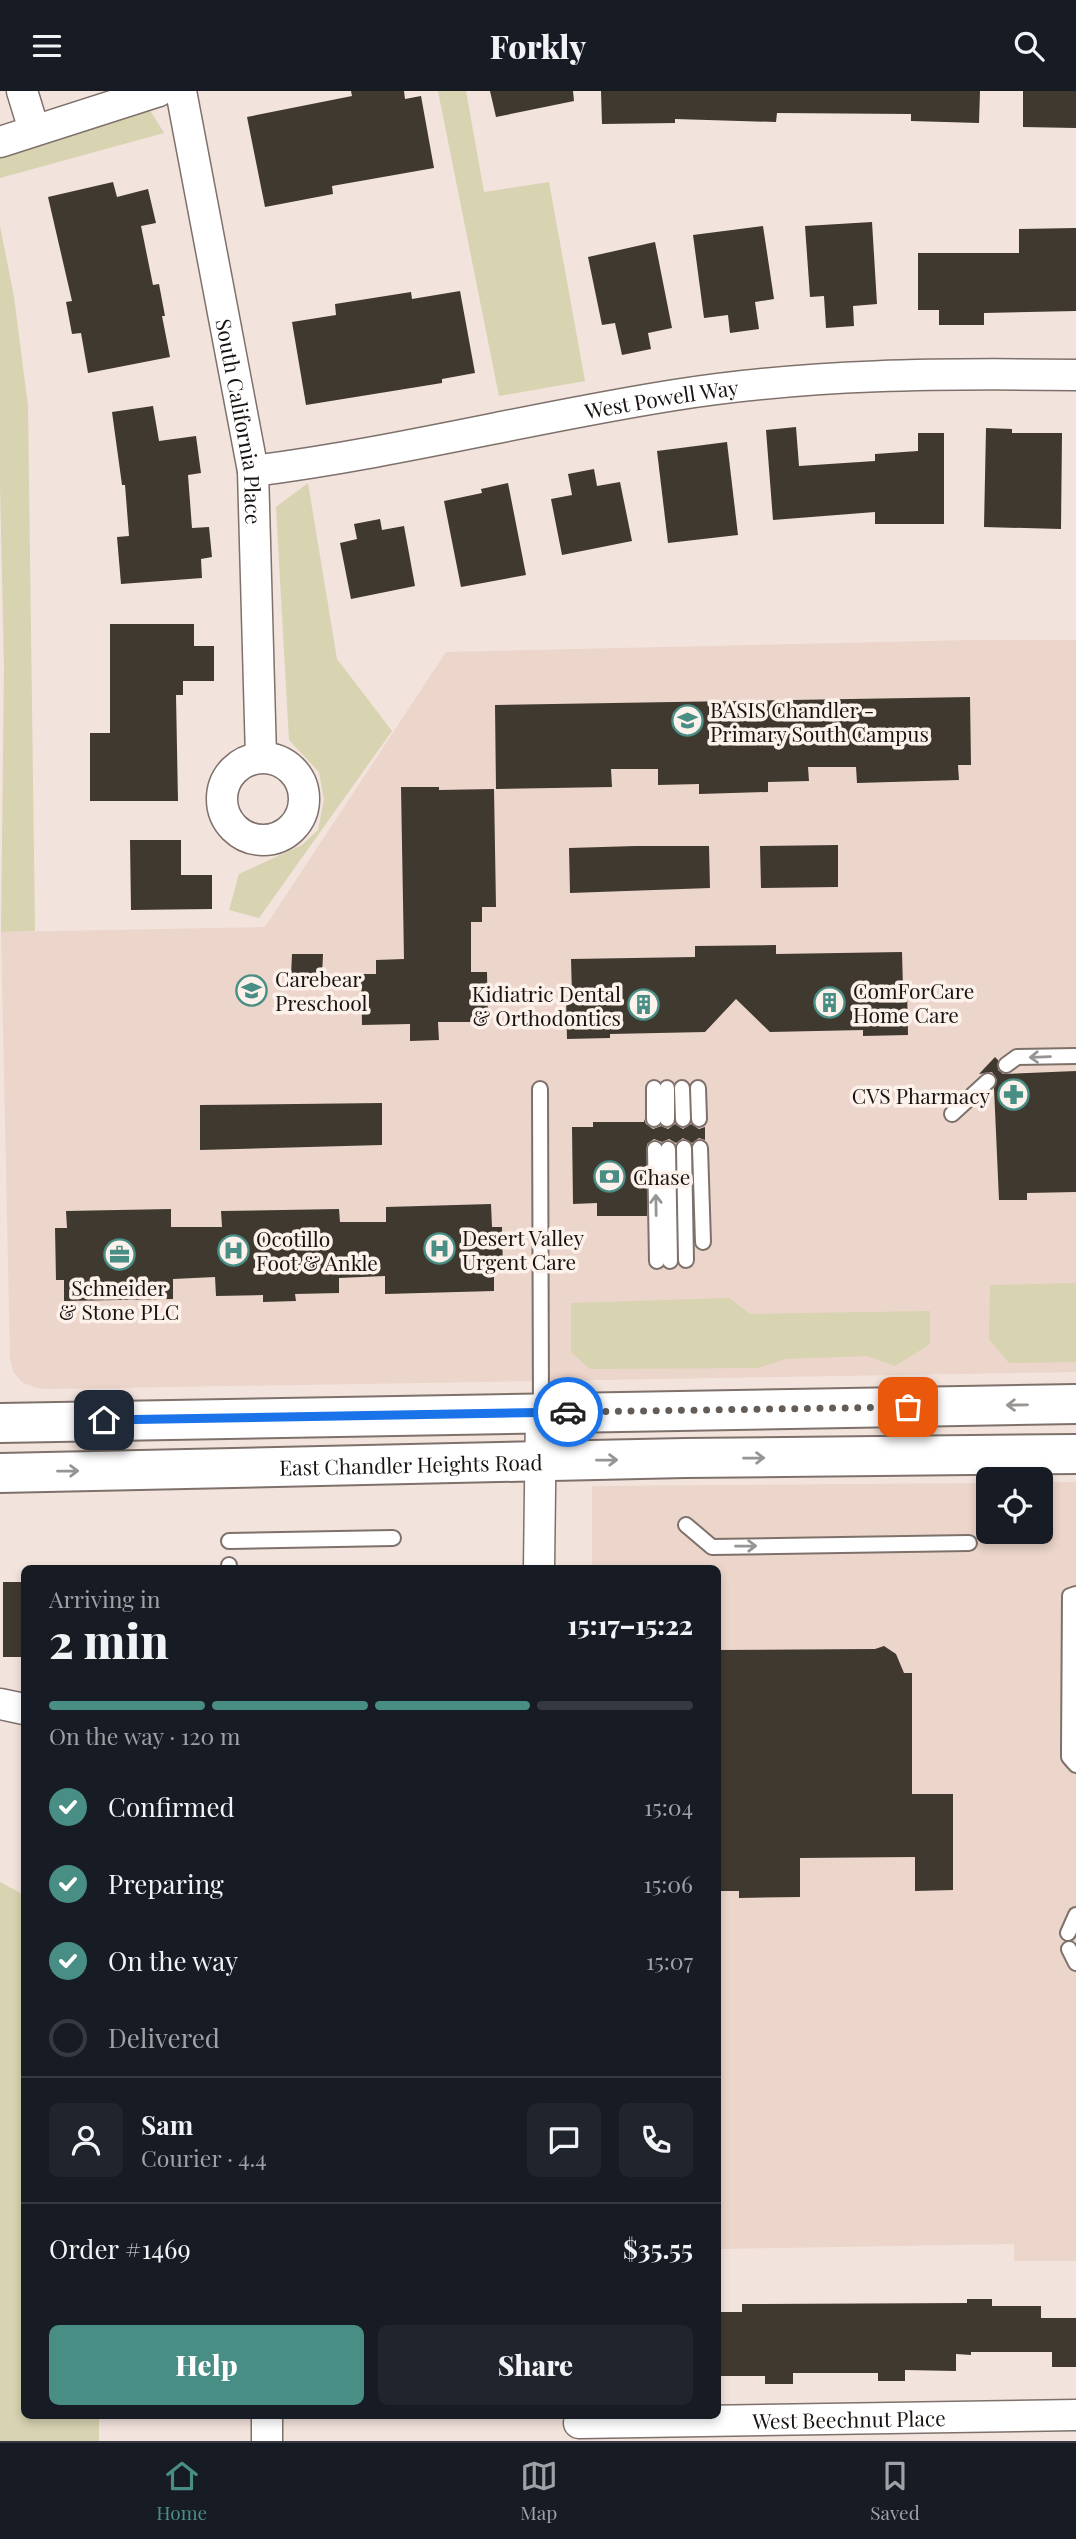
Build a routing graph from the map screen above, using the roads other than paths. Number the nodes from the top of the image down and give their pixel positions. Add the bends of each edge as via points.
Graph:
1 (22, 91) edge
2 (159, 91) edge
3 (181, 91) edge
4 (34, 130) junction
5 (0, 142) edge
6 (1076, 375) edge
7 (253, 471) junction
8 (261, 757) dead end
9 (1076, 1056) edge
10 (1006, 1065) dead end
11 (988, 1081) dead end
12 (660, 1088) dead end
13 (682, 1088) dead end
14 (698, 1088) dead end
15 (540, 1089) dead end
16 (952, 1114) dead end
17 (661, 1119) dead end
18 (683, 1119) dead end
19 (699, 1119) dead end
20 (684, 1148) dead end
21 (700, 1148) dead end
22 (661, 1149) dead end
23 (703, 1242) dead end
24 (664, 1261) dead end
25 (686, 1261) dead end
26 (1076, 1404) edge
27 (685, 1411) junction
28 (541, 1412) junction
29 (0, 1423) edge
30 (1076, 1454) edge
31 (685, 1458) junction
32 (539, 1462) junction
33 (0, 1473) edge
34 (686, 1525) dead end
35 (393, 1538) dead end
36 (229, 1541) dead end
37 (970, 1543) dead end
38 (539, 1565) edge
39 (1076, 1594) edge
40 (0, 1704) edge
41 (21, 1708) edge
42 (1076, 1765) edge
43 (1076, 1903) edge
44 (1076, 1915) edge
45 (1068, 1933) dead end
46 (1073, 1958) edge
47 (1076, 1970) edge
48 (1076, 2415) edge
49 (267, 2419) edge
50 (580, 2426) edge
51 (267, 2441) edge

1 - 4 street
2 - 4 street
3 - 7 street, South California Place
4 - 5 street
6 - 7 street, West Powell Way via 839,377 676,395
7 - 8 street, South California Place
9 -> 10 lane via 1017,1057
11 - 16 lane
12 - 17 lane
13 - 18 lane
14 - 19 lane
15 - 28 lane
20 - 25 lane
21 - 23 lane
24 -> 22 lane
26 -> 27 main road
27 - 28 main road
27 - 31 main road
28 - 29 main road
28 - 32 street
31 -> 30 main road, East Chandler Heights Road
32 -> 31 main road, East Chandler Heights Road
33 -> 32 main road, East Chandler Heights Road
32 - 38 street
34 -> 37 lane via 712,1547
35 - 36 lane
39 - 42 lane via 1070,1595 1069,1751
40 - 41 street
43 - 44 lane
44 - 45 lane
46 - 47 lane
48 - 50 street, West Beechnut Place
49 - 51 street

